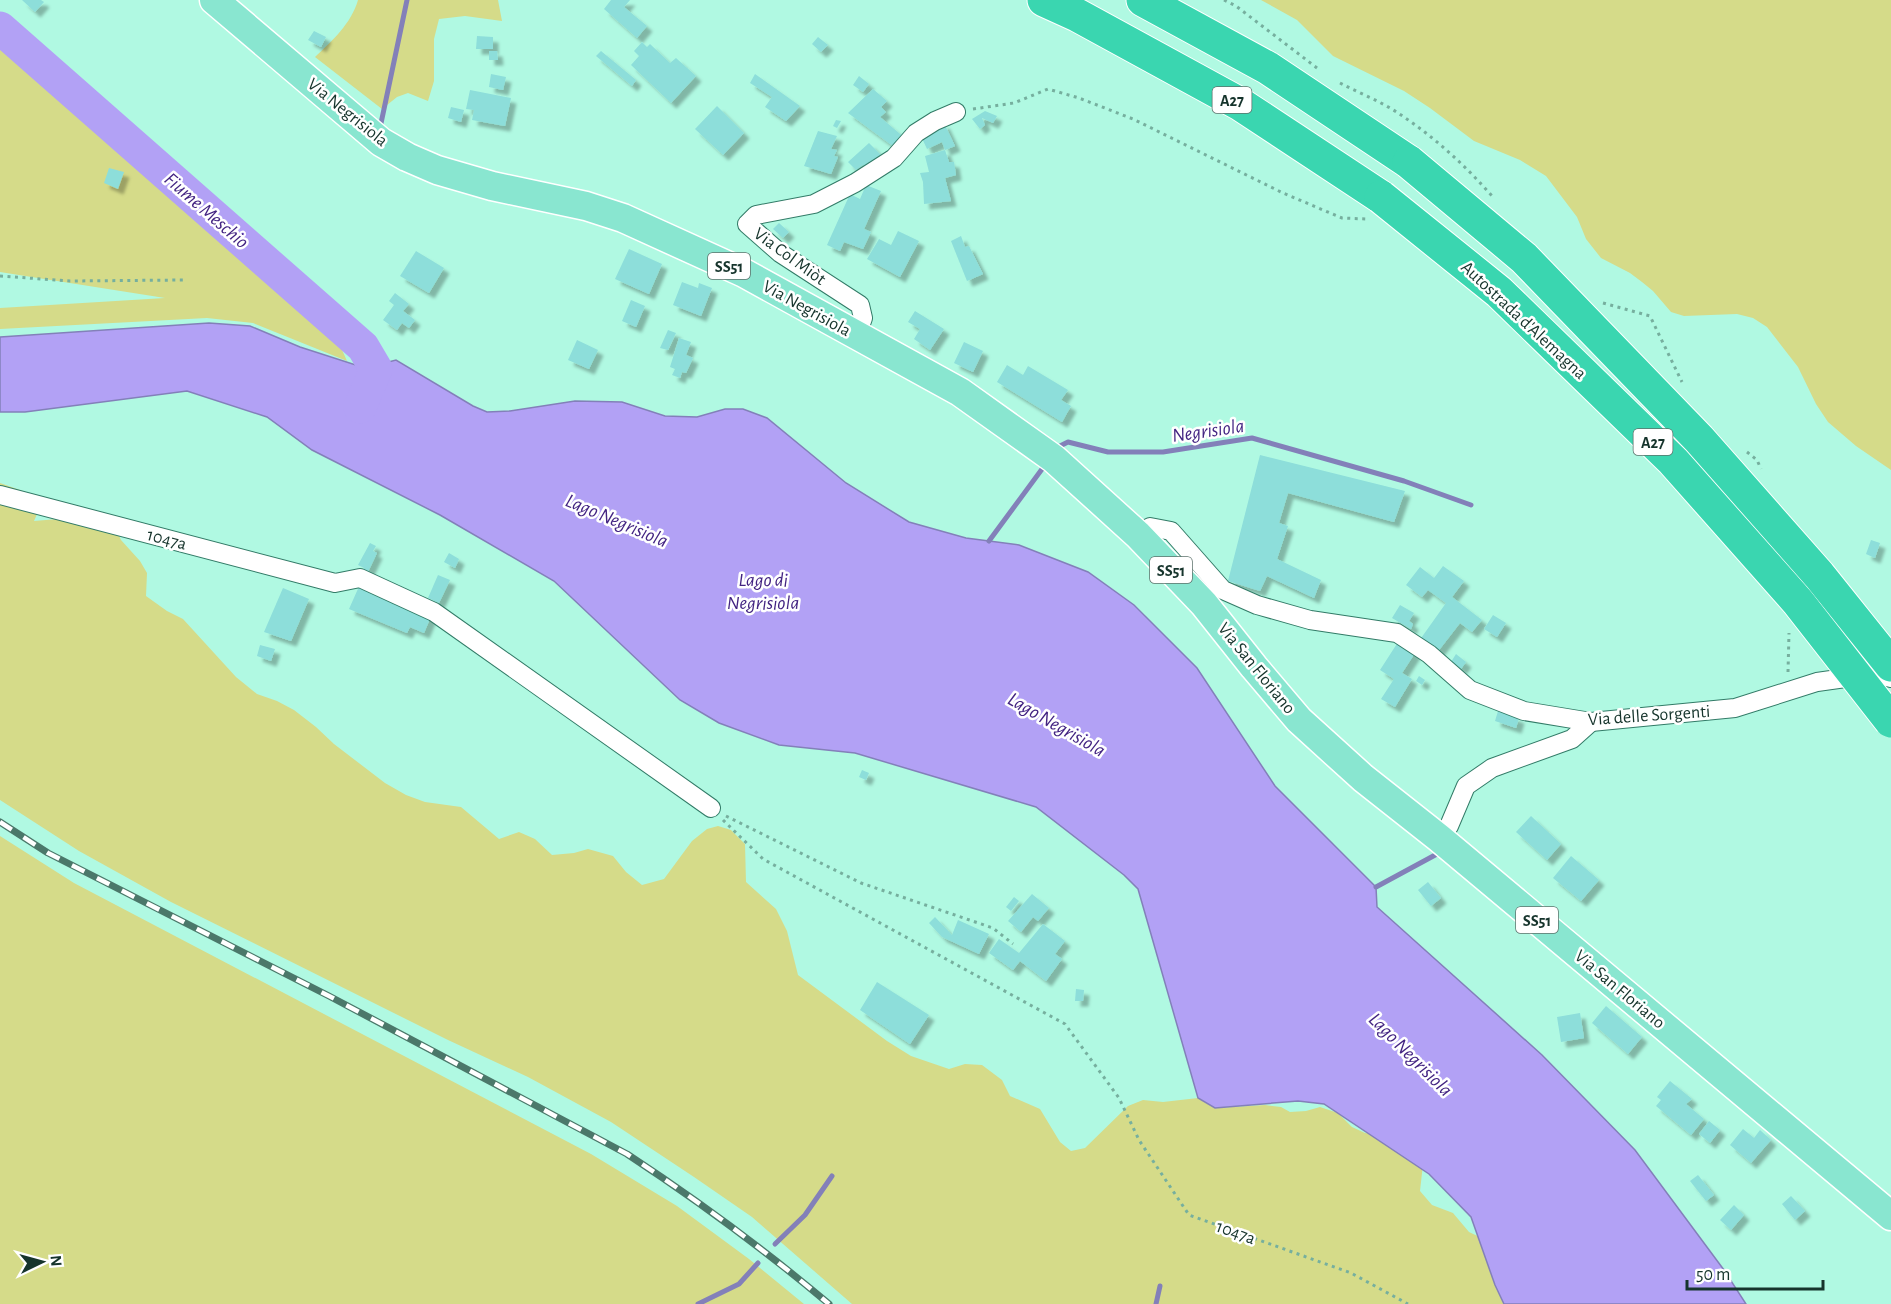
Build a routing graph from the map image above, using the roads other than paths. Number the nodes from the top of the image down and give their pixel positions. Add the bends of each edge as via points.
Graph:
1 (214, 0) edge
2 (1044, 0) edge
3 (1143, 0) edge
4 (956, 112) dead end
5 (857, 335) junction
6 (0, 495) edge
7 (1138, 535) junction
8 (1204, 604) joint
9 (1891, 665) edge
10 (1891, 678) edge
11 (1891, 721) edge
12 (1591, 723) junction
13 (711, 808) road end
14 (1439, 838) junction
15 (1891, 1216) edge

1 - 5 main road, Via Negrisiola / SS51 via 381,142 407,157 492,186 623,218 744,273
2 - 11 highway, Autostrada d'Alemagna / A27, bridge via 1240,104 1381,197 1499,292 1673,461 1798,602
3 - 9 highway, A27, bridge via 1268,68 1409,162 1524,258 1690,430 1819,575
4 - 5 street, Via Col Miòt via 916,133 894,158 855,183 814,204 756,215 747,224 780,253 860,305 863,318
5 - 7 main road, Via Negrisiola / SS51 via 960,392 1051,456
6 - 13 street, 1047a via 335,583 360,578 434,612
7 - 8 main road, Via Negrisiola / SS51
7 - 12 street, Via delle Sorgenti via 1150,527 1171,531 1223,590 1257,605 1310,620 1398,633 1470,690 1524,711
8 - 14 main road, Via San Floriano / SS51 via 1299,720 1363,778
10 - 12 street, Via delle Sorgenti via 1874,674 1816,682 1735,708
12 - 14 street via 1572,739 1492,768 1466,786
14 - 15 main road, Via San Floriano / SS51

